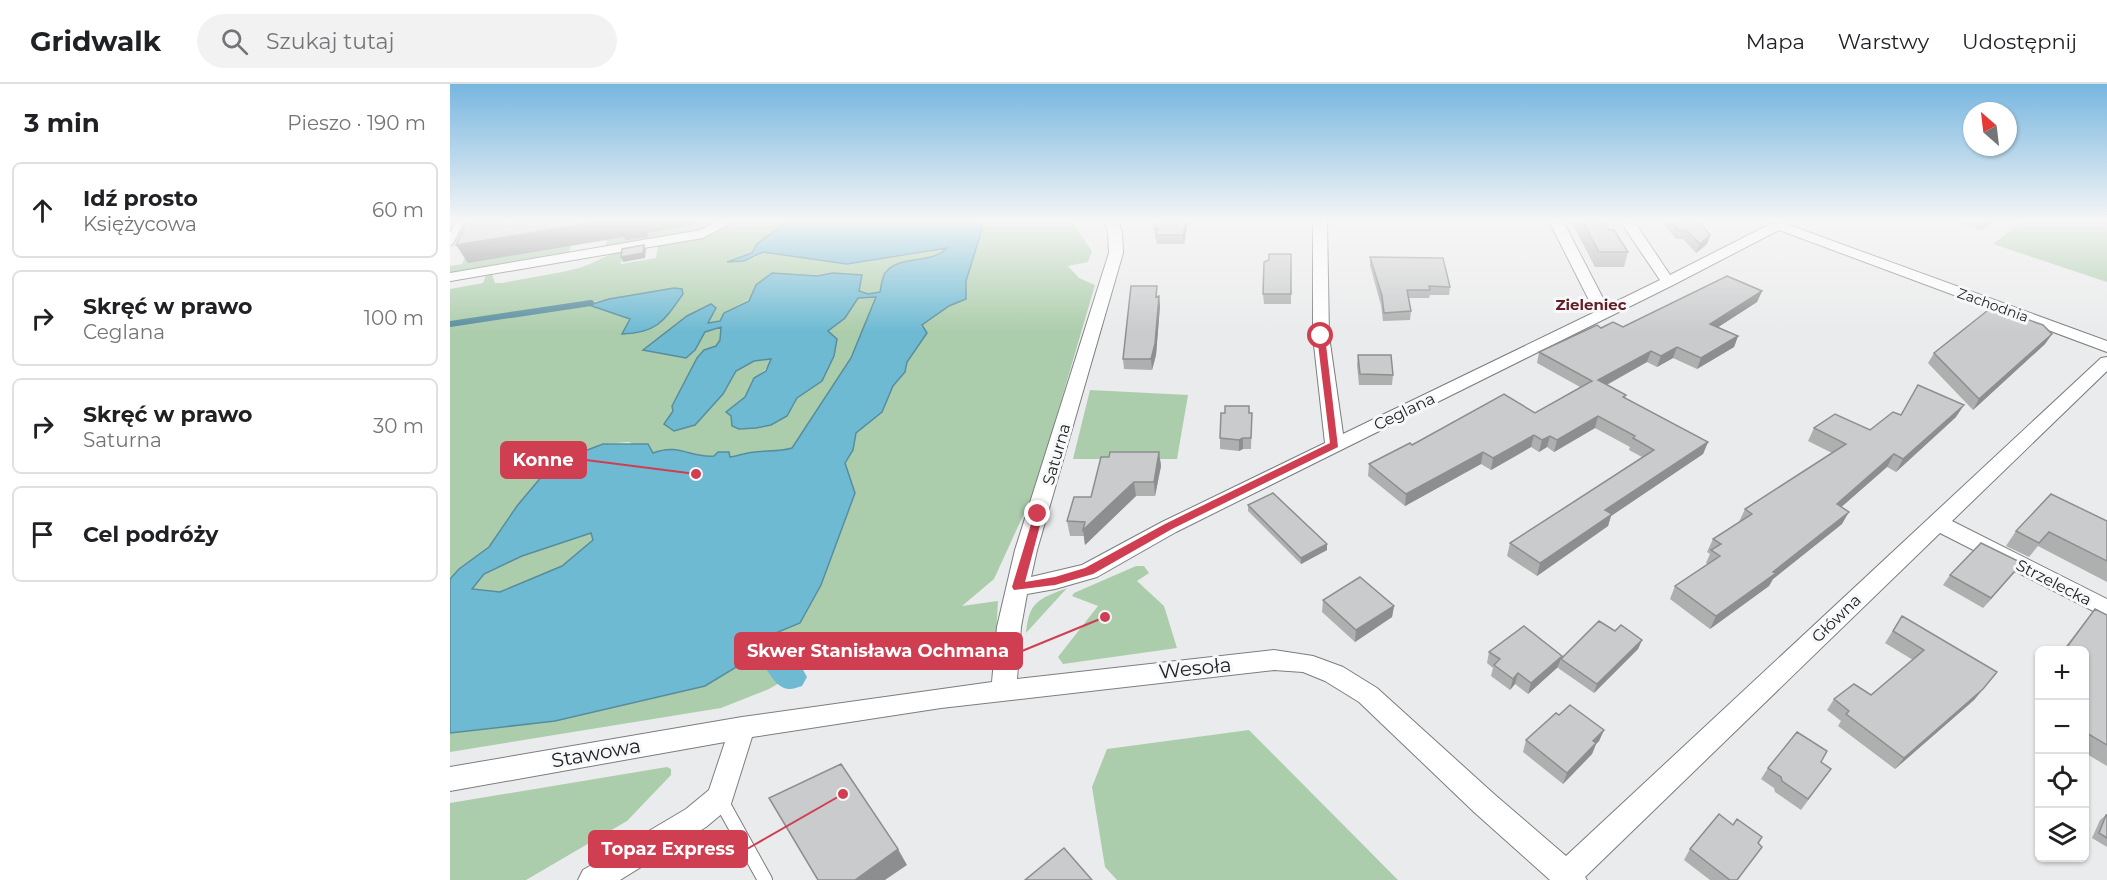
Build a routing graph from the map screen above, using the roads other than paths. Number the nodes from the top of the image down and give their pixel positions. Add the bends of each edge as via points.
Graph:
1 (560, 258) edge
2 (1114, 258) edge
3 (1320, 258) edge
4 (1575, 258) edge
5 (1652, 258) edge
6 (1714, 258) edge
7 (1874, 258) edge
8 (450, 277) edge
9 (1668, 282) junction
10 (1603, 313) junction
11 (2107, 347) edge
12 (2107, 362) edge
13 (1335, 445) junction
14 (1936, 522) junction
15 (1018, 587) junction
16 (2107, 609) edge
17 (1004, 689) junction
18 (742, 728) junction
19 (450, 778) edge
20 (720, 798) junction
21 (1569, 878) edge
22 (592, 880) edge
23 (765, 880) edge

1 - 8 lane
2 - 15 street, Saturna
3 - 13 street via 1321,336
4 - 10 street
5 - 9 street
6 - 9 street, Ceglana
7 - 11 street, Zachodnia
9 - 10 street, Ceglana
10 - 13 street, Ceglana
12 - 14 street, Główna
13 - 15 street, Ceglana via 1089,571
14 - 16 street, Strzelecka
14 - 21 street, Główna
15 - 17 street, Saturna via 1009,627
17 - 18 street, Wesoła
17 - 21 street, Wesoła via 1249,662 1305,663 1368,695
18 - 19 street, Stawowa
18 - 20 street
20 - 22 street via 696,818
20 - 23 lane

